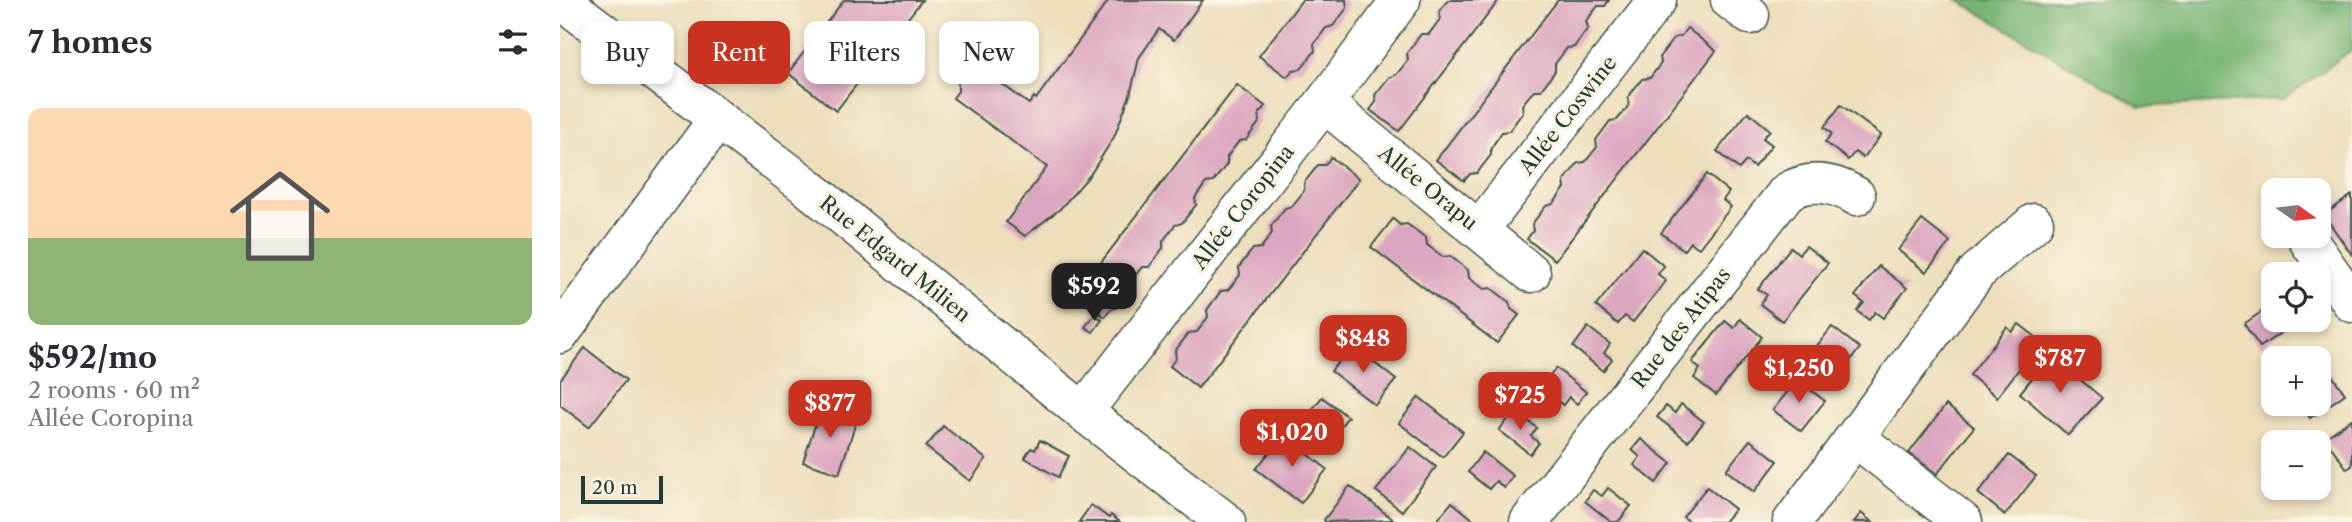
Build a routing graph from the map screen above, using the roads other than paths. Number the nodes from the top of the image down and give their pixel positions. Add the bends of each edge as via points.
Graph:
1 (561, 0) edge
2 (1401, 0) edge
3 (1657, 0) edge
4 (1324, 103) junction
5 (718, 119) junction
6 (1856, 196) dead end
7 (2034, 223) dead end
8 (1479, 230) junction
9 (2314, 248) edge
10 (1531, 273) dead end
11 (2352, 303) edge
12 (560, 334) edge
13 (1083, 412) junction
14 (1856, 439) junction
15 (1226, 522) edge
16 (1529, 522) edge
17 (1792, 522) edge
18 (1964, 522) edge

1 - 5 street, Rue Edgard Milien
2 - 4 street, Allée Coropina
3 - 8 street, Allée Coswine
4 - 8 street, Allée Orapu
4 - 13 street, Allée Coropina
5 - 12 street
5 - 13 street, Rue Edgard Milien
6 - 16 street, Rue des Atipas via 1817,183 1787,192
7 - 14 street via 1977,272
8 - 10 street, Allée Orapu
9 - 11 street
13 - 15 street, Rue Edgard Milien
14 - 17 street
14 - 18 street

